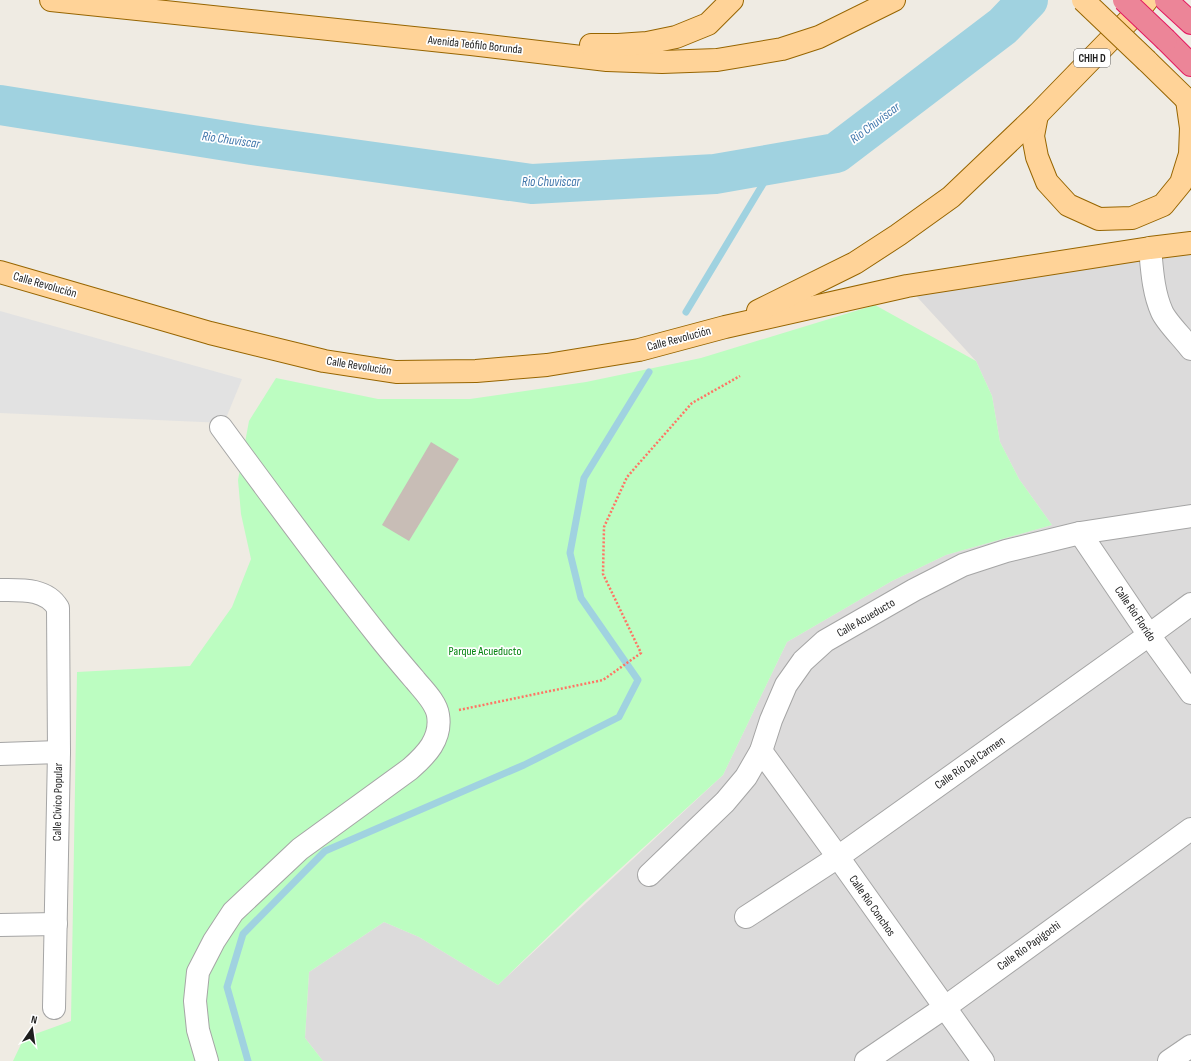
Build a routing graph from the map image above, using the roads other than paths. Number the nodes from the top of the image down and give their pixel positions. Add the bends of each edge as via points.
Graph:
1 (51, 0) edge
2 (732, 0) edge
3 (1083, 0) edge
4 (1124, 0) edge
5 (1147, 0) edge
6 (1166, 0) edge
7 (887, 1) edge
8 (1189, 21) edge
9 (471, 44) junction
10 (1191, 65) edge
11 (1189, 102) edge
12 (1037, 115) junction
13 (1191, 243) edge
14 (1150, 248) junction
15 (0, 272) edge
16 (725, 327) junction
17 (1191, 349) edge
18 (221, 427) dead end
19 (1191, 516) edge
20 (1080, 533) junction
21 (0, 590) edge
22 (1191, 604) edge
23 (1150, 635) junction
24 (1191, 693) edge
25 (761, 751) junction
26 (58, 752) junction
27 (0, 754) edge
28 (1191, 829) edge
29 (838, 857) junction
30 (649, 875) dead end
31 (746, 917) dead end
32 (56, 924) junction
33 (0, 925) edge
34 (54, 1008) dead end
35 (944, 1008) junction
36 (1191, 1046) edge
37 (207, 1061) edge
38 (866, 1061) edge
39 (983, 1061) edge
40 (1169, 1061) edge

1 - 9 main road, Avenida Teófilo Borunda
2 - 9 main road via 708,24 676,38 618,45
3 - 11 main road, bridge
4 - 10 highway, bridge
5 - 12 main road, CHIH D
6 - 8 highway
7 - 9 main road, Avenida Teófilo Borunda via 819,37 782,49 717,60 608,60
11 - 12 main road via 1190,154 1181,183 1163,205 1132,218 1099,219 1068,205 1047,182 1037,157 1033,136
12 - 16 main road via 951,197 898,235 855,263
13 - 14 main road
14 - 16 main road via 907,286
14 - 17 street via 1153,282 1162,313
15 - 16 main road, Calle Revolución via 218,335 324,361 396,372 476,371 547,365 639,350
18 - 37 street via 317,558 432,701 438,714 439,729 424,757 300,849 233,912 198,972 195,1001 198,1030
19 - 20 street, Calle Acueducto
20 - 23 street, Calle Río Florido
20 - 25 street, Calle Acueducto via 1006,551 963,565 825,641 802,661 786,686
21 - 26 street, Calle Cívico Popular via 44,594 52,599 58,608
22 - 23 street, Calle Río Del Carmen
23 - 24 street, Calle Río Florido
23 - 29 street, Calle Río Del Carmen
25 - 29 street, Calle Río Conchos
25 - 30 street, Calle Acueducto via 746,777 725,802
26 - 27 street
26 - 32 street, Calle Cívico Popular
28 - 35 street, Calle Río Papigochi
29 - 31 street, Calle Río Del Carmen
29 - 35 street, Calle Río Conchos
32 - 33 street
32 - 34 street, Calle Cívico Popular
35 - 38 street, Calle Río Papigochi
35 - 39 street, Calle Río Conchos
36 - 40 street

